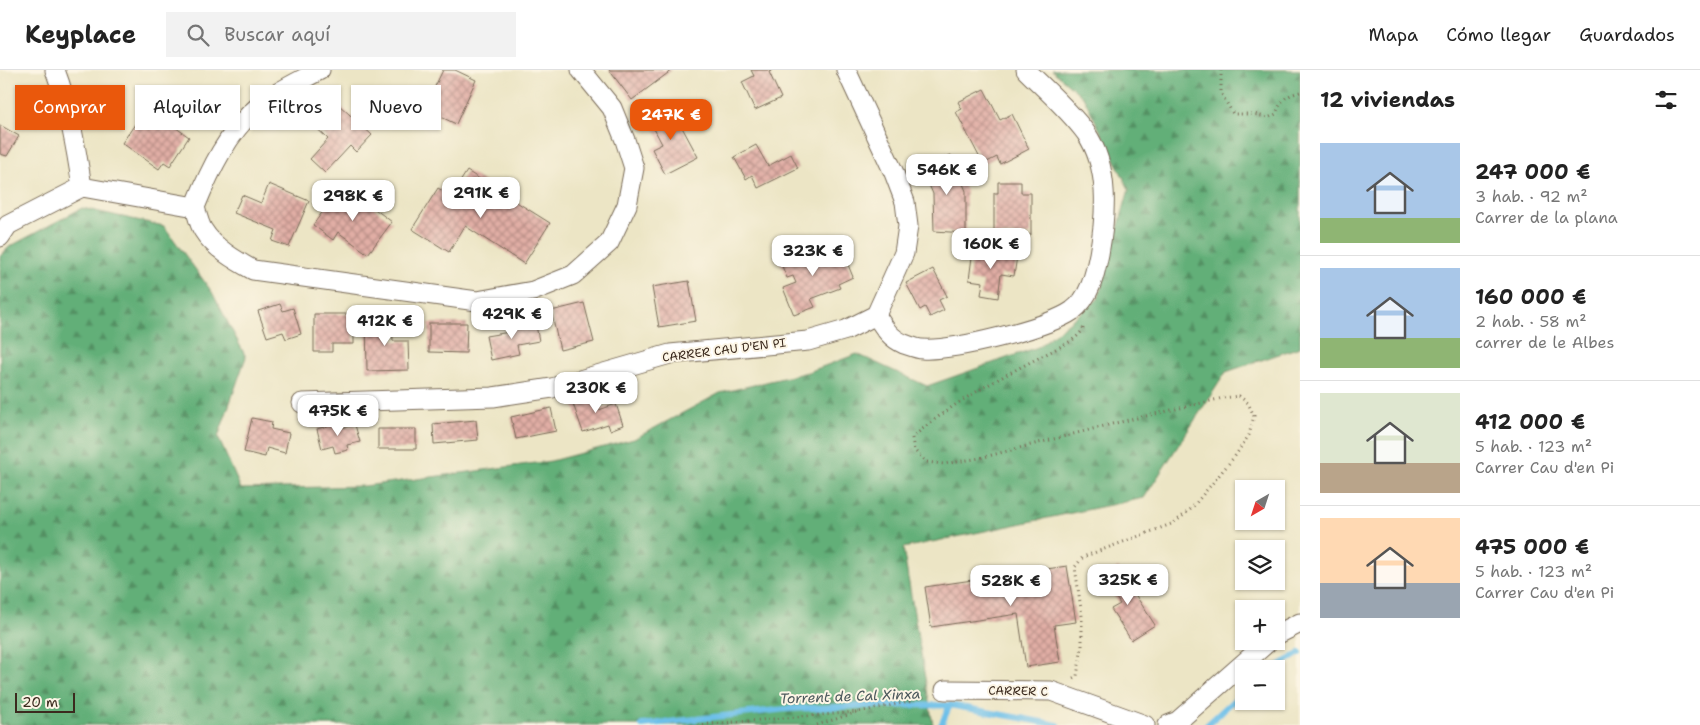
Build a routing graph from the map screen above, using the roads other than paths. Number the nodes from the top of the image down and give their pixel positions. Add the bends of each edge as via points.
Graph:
1 (55, 70) edge
2 (320, 70) edge
3 (581, 70) edge
4 (846, 70) edge
5 (1026, 70) edge
6 (82, 187) junction
7 (195, 207) junction
8 (3, 228) edge
9 (876, 315) junction
10 (302, 403) dead end
11 (1300, 622) edge
12 (1285, 630) edge
13 (1259, 650) edge
14 (945, 690) road end
15 (1145, 725) edge
16 (1168, 725) edge

1 - 6 street via 63,89
2 - 7 street via 260,104 232,134 210,170
3 - 7 street via 612,108 625,140 634,168 627,205 609,243 573,275 533,291 477,301 253,270 217,246 202,230
4 - 9 street via 894,173 905,202 908,226 904,253
5 - 9 street via 1086,134 1100,164 1105,198 1094,280 1073,310 1044,324 944,347 921,349 904,344 890,336
6 - 7 street
6 - 8 street
9 - 10 street, CARRER CAU D'EN PI via 846,330 808,341 670,354 552,388 494,397
11 - 12 street
13 - 16 street via 1178,721
14 - 15 street, CARRER C via 1051,690

